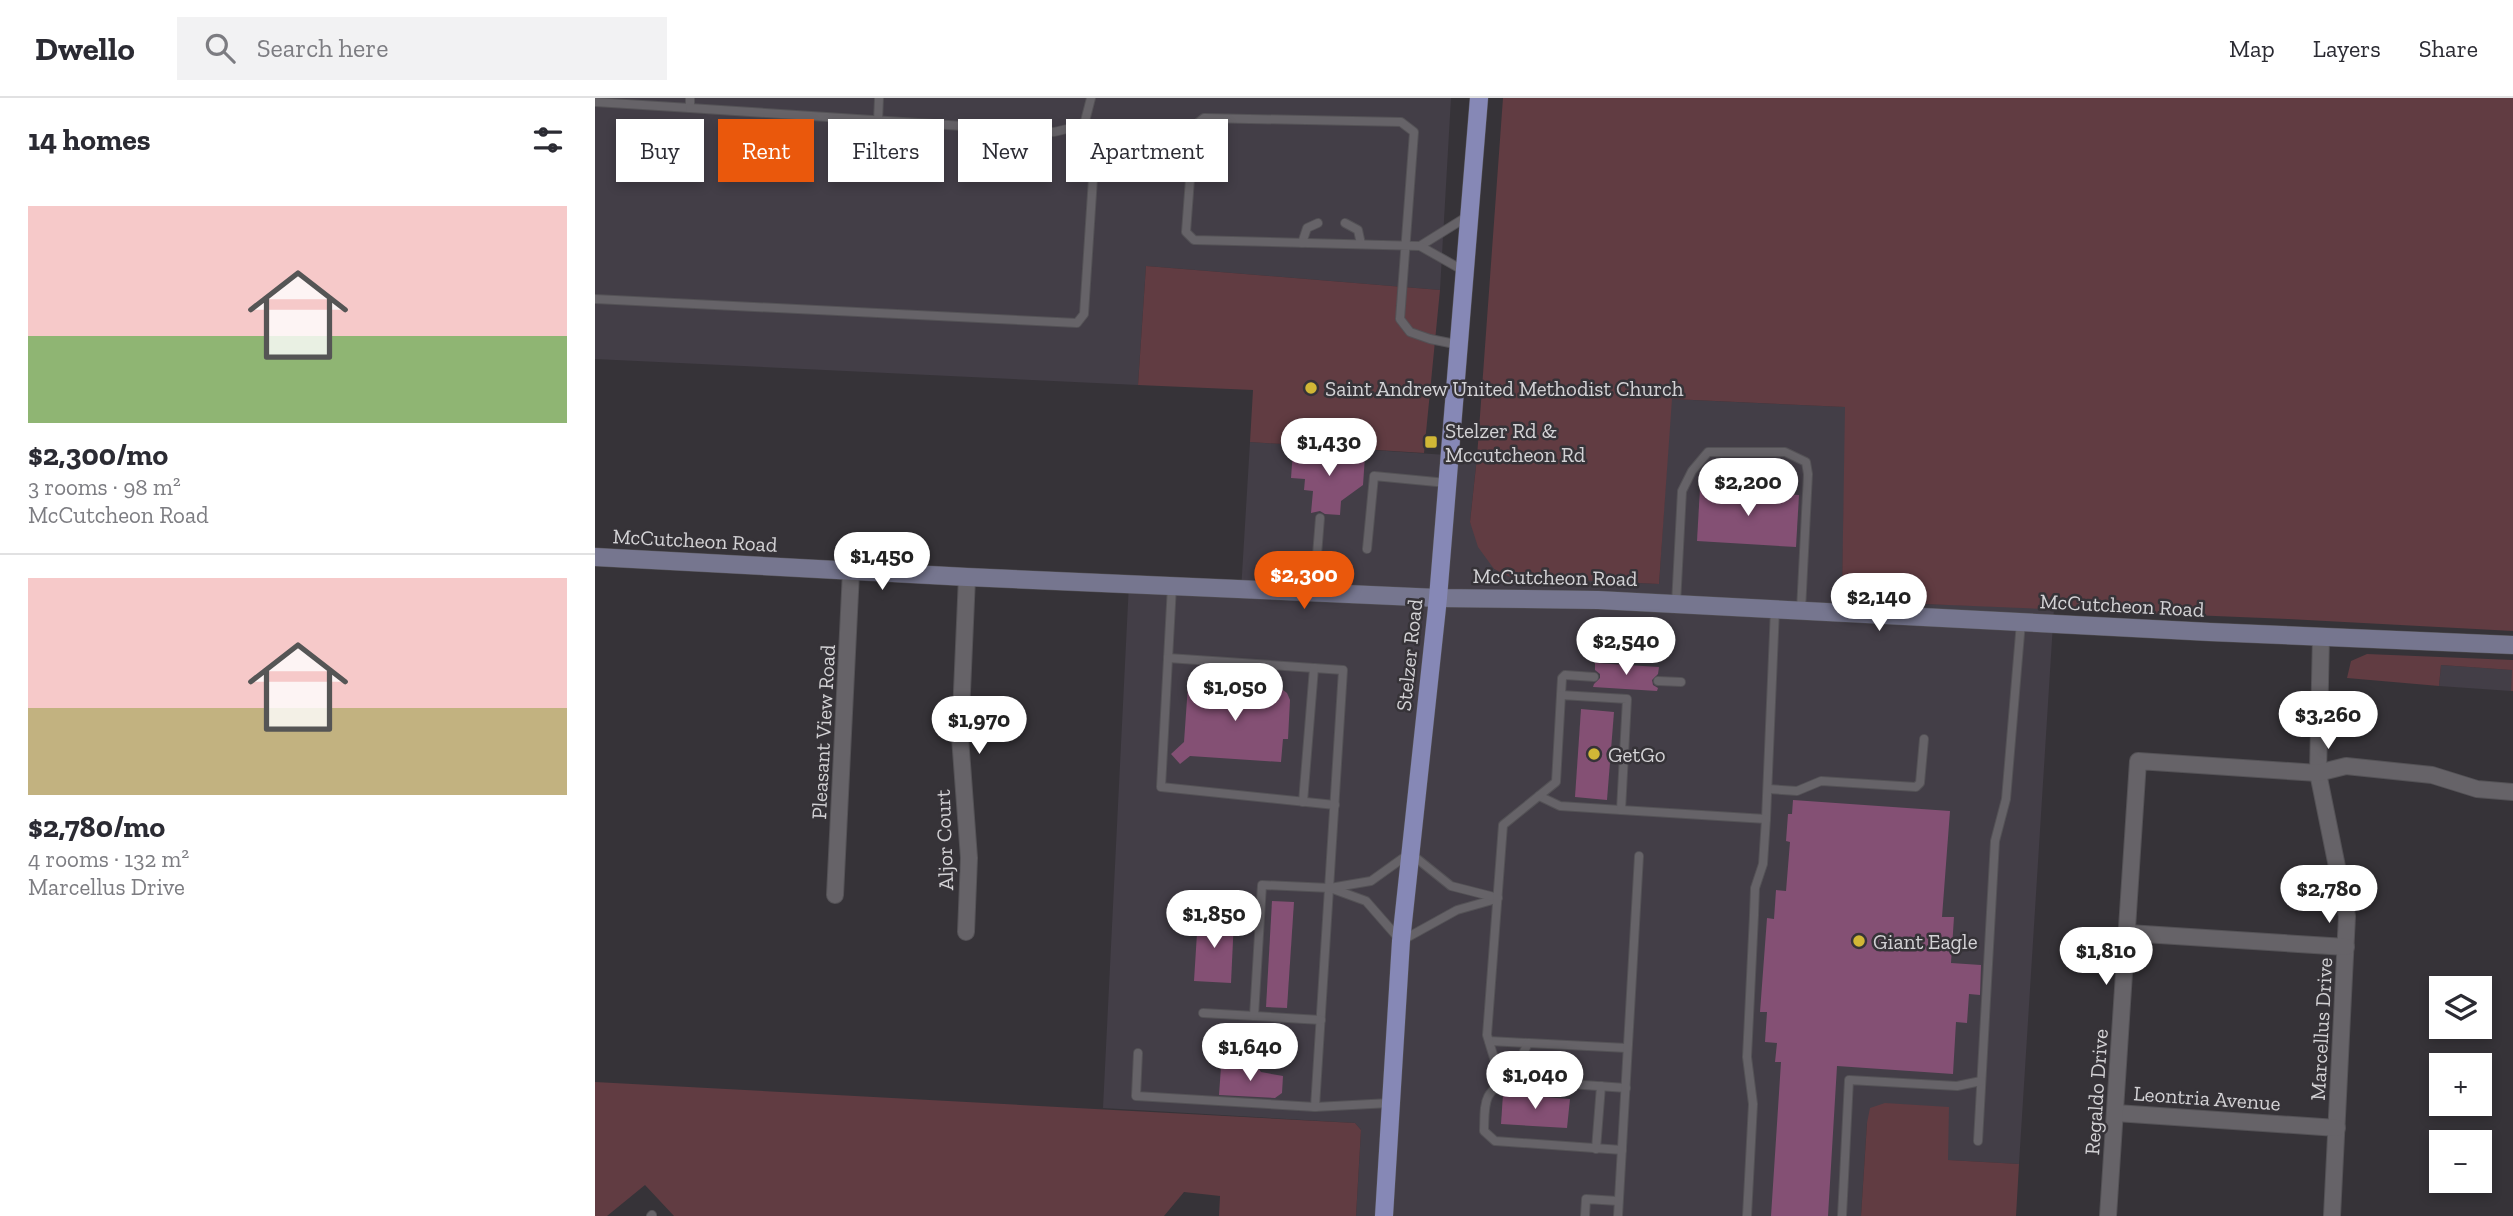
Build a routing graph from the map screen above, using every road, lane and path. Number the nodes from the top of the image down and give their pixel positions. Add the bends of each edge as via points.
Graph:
1 (690, 98) edge
2 (879, 98) edge
3 (1091, 98) edge
4 (1479, 98) edge
5 (595, 102) edge
6 (690, 108) junction
7 (849, 119) edge
8 (878, 119) edge
9 (1086, 119) edge
10 (944, 125) edge
11 (1066, 129) edge
12 (1093, 182) edge
13 (1471, 215) junction
14 (1318, 223) dead end
15 (1346, 223) dead end
16 (1302, 243) junction
17 (1361, 244) junction
18 (1405, 246) junction
19 (1420, 246) junction
20 (1466, 272) junction
21 (595, 299) edge
22 (1460, 345) junction
23 (1447, 483) junction
24 (1320, 518) dead end
25 (1367, 549) dead end
26 (595, 557) edge
27 (852, 572) junction
28 (967, 578) junction
29 (1172, 586) junction
30 (1314, 592) junction
31 (1438, 598) junction
32 (1676, 604) junction
33 (1775, 609) junction
34 (1801, 610) junction
35 (2021, 622) junction
36 (2321, 637) junction
37 (2513, 645) edge
38 (1168, 657) junction
39 (1314, 668) junction
40 (1594, 677) dead end
41 (1658, 681) dead end
42 (1681, 682) dead end
43 (1561, 695) junction
44 (1924, 739) dead end
45 (2318, 773) junction
46 (1768, 789) junction
47 (2513, 792) edge
48 (1539, 796) junction
49 (1303, 802) junction
50 (1335, 805) junction
51 (1621, 810) junction
52 (1766, 819) junction
53 (1410, 853) junction
54 (1639, 856) dead end
55 (1330, 888) junction
56 (835, 895) dead end
57 (1498, 898) junction
58 (966, 932) dead end
59 (2128, 933) junction
60 (1401, 941) junction
61 (2346, 947) junction
62 (1203, 1013) dead end
63 (1254, 1016) junction
64 (1321, 1020) junction
65 (1489, 1041) junction
66 (1528, 1043) junction
67 (1627, 1048) junction
68 (1138, 1054) dead end
69 (1981, 1081) junction
70 (1601, 1086) junction
71 (1626, 1088) junction
72 (1390, 1103) junction
73 (1315, 1107) junction
74 (2116, 1113) junction
75 (2337, 1128) junction
76 (1978, 1141) dead end
77 (1596, 1149) junction
78 (1622, 1150) junction
79 (1618, 1201) junction
80 (1384, 1216) edge
81 (1585, 1216) edge
82 (1618, 1216) edge
83 (1747, 1216) edge
84 (1842, 1216) edge
85 (2108, 1216) edge
86 (2332, 1216) edge

1 - 6 lane
2 - 8 lane
3 - 9 lane
4 - 13 main road, Stelzer Road
5 - 6 lane
6 - 7 lane
10 - 11 lane
12 - 21 lane via 1084,311 1077,323
13 - 19 lane
13 - 20 main road, Stelzer Road
14 - 16 lane via 1307,228
15 - 17 lane via 1358,230
16 - 17 lane
16 - 18 lane via 1194,240 1186,232 1194,126 1204,118 1401,122 1413,132
17 - 18 lane
18 - 19 lane
18 - 22 lane via 1400,319 1410,332
19 - 20 lane
20 - 22 main road, Stelzer Road
22 - 23 main road, Stelzer Road
23 - 25 lane via 1374,476
23 - 31 main road, Stelzer Road
24 - 30 lane
26 - 27 main road, McCutcheon Road
27 - 28 main road, McCutcheon Road
27 - 56 street, Pleasant View Road
28 - 29 main road, McCutcheon Road
28 - 58 street, Aljor Court via 960,737 969,858
29 - 30 main road, McCutcheon Road
29 - 38 lane
30 - 31 main road, McCutcheon Road
31 - 32 main road, McCutcheon Road
31 - 53 main road, Stelzer Road
32 - 33 main road, McCutcheon Road
32 - 34 lane via 1682,491 1692,471 1708,452 1785,452 1806,463 1808,474
33 - 34 main road, McCutcheon Road
33 - 46 lane
34 - 35 main road, McCutcheon Road
35 - 36 main road, McCutcheon Road
35 - 69 lane via 2006,799 1995,841
36 - 37 main road, McCutcheon Road
36 - 45 street, Marcellus Drive
38 - 39 lane
38 - 49 lane via 1161,787
39 - 49 lane
39 - 50 lane via 1343,670
40 - 43 lane via 1565,675
41 - 42 lane
43 - 48 lane via 1556,782
43 - 51 lane via 1627,699
44 - 46 lane via 1916,787 1821,781 1797,791
45 - 47 street via 2346,766 2431,775 2477,789
45 - 59 street, Regaldo Drive via 2138,761
45 - 61 street, Marcellus Drive via 2347,916
46 - 52 lane
48 - 51 lane via 1560,806
48 - 57 lane via 1503,825
49 - 50 lane
50 - 55 lane
51 - 52 lane
52 - 83 lane via 1753,915 1747,1057 1753,1104
53 - 55 lane via 1371,881
53 - 57 lane via 1451,886
53 - 60 main road, Stelzer Road
54 - 67 lane
55 - 60 lane via 1366,901
55 - 63 lane via 1262,885
55 - 64 lane
57 - 60 lane via 1457,910
57 - 65 lane
59 - 61 street
59 - 74 street, Regaldo Drive
60 - 72 main road, Stelzer Road
61 - 75 street, Marcellus Drive
62 - 63 lane
63 - 64 lane
64 - 73 lane
65 - 66 lane
65 - 66 lane via 1495,1058 1521,1060
66 - 67 lane
67 - 71 lane
68 - 73 lane via 1136,1096
69 - 76 lane
69 - 84 lane via 1957,1086 1849,1080
70 - 71 lane
70 - 77 lane
70 - 77 lane via 1512,1080 1497,1085 1486,1096 1484,1131 1495,1141
71 - 78 lane
72 - 73 lane
72 - 80 main road, Stelzer Road
74 - 75 street, Leontria Avenue
74 - 85 street, Regaldo Drive
75 - 86 street, Marcellus Drive
77 - 78 lane
78 - 79 lane
79 - 81 lane via 1586,1199
79 - 82 lane

